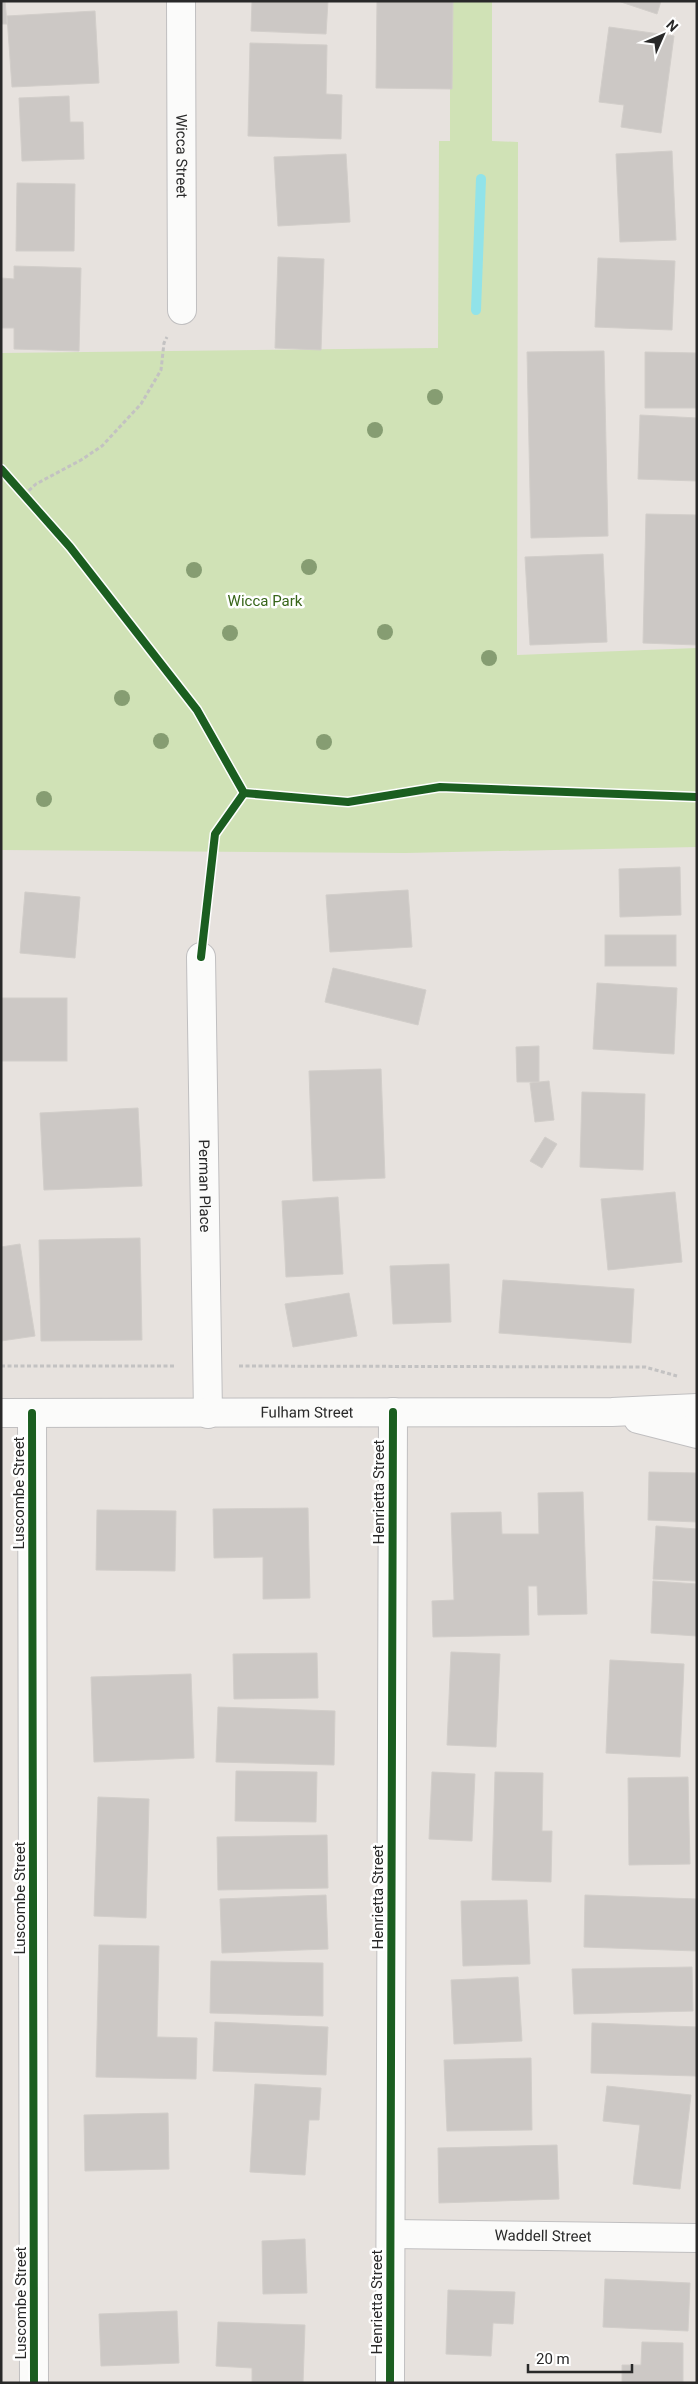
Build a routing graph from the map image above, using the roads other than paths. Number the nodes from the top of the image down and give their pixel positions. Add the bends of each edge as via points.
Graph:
1 (181, 1) edge
2 (182, 310) road end
3 (201, 957) dead end
4 (697, 1408) edge
5 (393, 1412) junction
6 (612, 1412) junction
7 (1, 1413) edge
8 (32, 1413) junction
9 (208, 1414) junction
10 (697, 1434) edge
11 (391, 2234) junction
12 (697, 2238) edge
13 (34, 2383) edge
14 (390, 2383) edge

1 - 2 street, Wicca Street
3 - 9 street, Perman Place
4 - 6 street, Fulham Street
5 - 6 street, Fulham Street
5 - 9 street, Fulham Street
5 - 11 street, Henrietta Street
6 - 10 street, Fulham Street
7 - 8 street, Fulham Street
8 - 9 street, Fulham Street
8 - 13 street, Luscombe Street
11 - 12 street, Waddell Street
11 - 14 street, Henrietta Street

